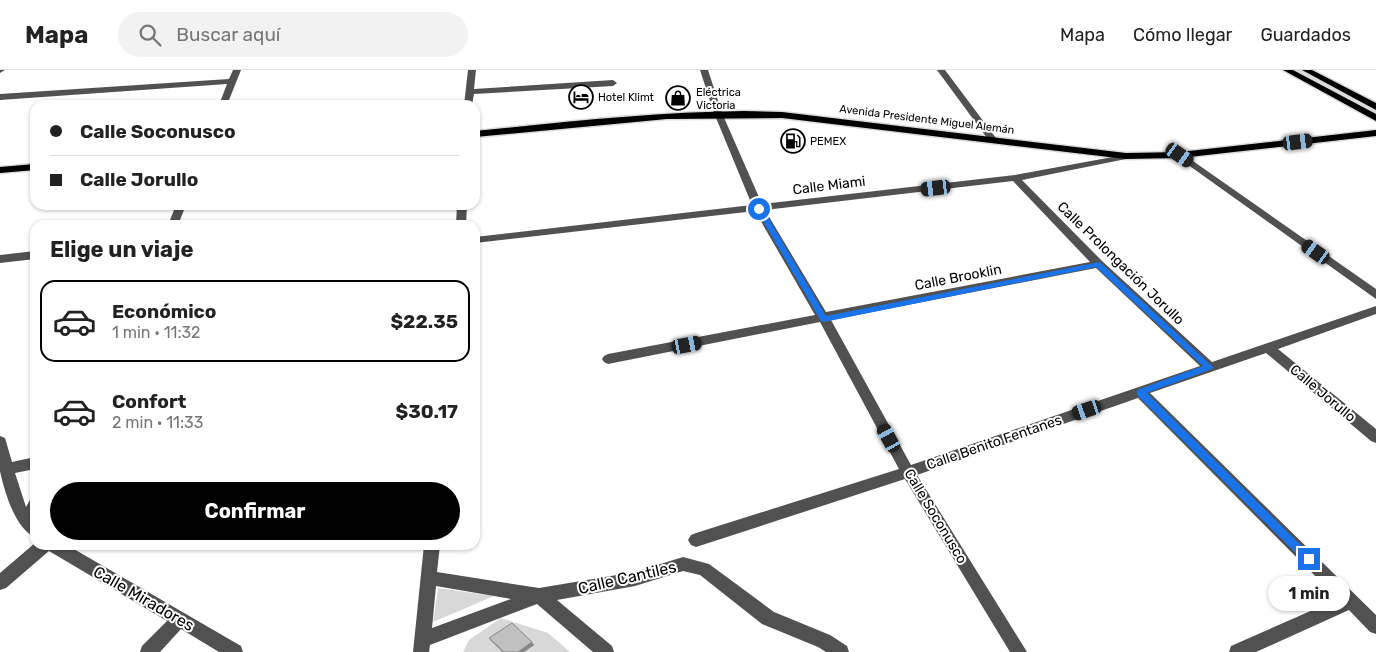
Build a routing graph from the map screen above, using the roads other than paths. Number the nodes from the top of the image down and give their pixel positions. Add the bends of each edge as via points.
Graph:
1 (237, 70) edge
2 (472, 70) edge
3 (704, 70) edge
4 (942, 70) edge
5 (1287, 70) edge
6 (1306, 70) edge
7 (233, 81) junction
8 (614, 83) dead end
9 (469, 92) junction
10 (0, 96) edge
11 (225, 100) edge
12 (468, 100) edge
13 (1376, 107) edge
14 (718, 113) junction
15 (1376, 118) edge
16 (1376, 132) edge
17 (480, 134) edge
18 (993, 140) junction
19 (1180, 155) junction
20 (1126, 156) junction
21 (30, 167) edge
22 (0, 170) edge
23 (1015, 178) junction
24 (759, 209) junction
25 (480, 239) edge
26 (30, 256) edge
27 (0, 259) edge
28 (30, 263) edge
29 (1098, 264) junction
30 (0, 266) edge
31 (1376, 295) edge
32 (1376, 310) edge
33 (824, 319) junction
34 (1269, 348) junction
35 (608, 359) dead end
36 (1209, 367) junction
37 (1140, 392) junction
38 (1376, 437) edge
39 (0, 442) edge
40 (30, 464) edge
41 (6, 469) junction
42 (908, 472) junction
43 (30, 526) edge
44 (696, 540) dead end
45 (38, 550) edge
46 (62, 550) edge
47 (432, 550) edge
48 (429, 578) junction
49 (0, 584) edge
50 (539, 596) junction
51 (1351, 601) junction
52 (180, 619) junction
53 (1376, 626) edge
54 (422, 646) edge
55 (148, 652) edge
56 (235, 652) edge
57 (606, 652) edge
58 (841, 652) edge
59 (1019, 652) edge
60 (1237, 652) edge

1 - 7 street
2 - 9 street
3 - 14 street, Calle Soconusco
4 - 18 street
5 - 15 main road
6 - 13 main road
7 - 10 street
7 - 11 street
8 - 9 street
9 - 12 street
14 - 17 main road, Avenida Presidente Miguel Alemán
14 - 18 main road, Avenida Presidente Miguel Alemán via 782,115
14 - 24 street, Calle Soconusco
16 - 19 main road, Avenida Presidente Miguel Alemán
18 - 20 main road, Avenida Presidente Miguel Alemán
19 - 20 main road, Avenida Presidente Miguel Alemán
19 - 31 street
20 - 23 street, Calle Miami
21 - 22 main road
23 - 24 street, Calle Miami
23 - 29 street, Calle Prolongación Jorullo
24 - 25 street, Calle Miami
24 - 33 street, Calle Soconusco
26 - 27 street
28 - 30 street
29 - 33 street, Calle Brooklin
29 - 36 street, Calle Prolongación Jorullo
32 - 34 street, Calle Benito Fentanes
33 - 35 street, Calle Brooklin
33 - 42 street, Calle Soconusco
34 - 36 street, Calle Benito Fentanes
34 - 38 street, Calle Jorullo
36 - 37 street, Calle Benito Fentanes
37 - 42 street, Calle Benito Fentanes
37 - 51 street
39 - 41 street
40 - 41 street
41 - 43 street via 15,502
42 - 44 street, Calle Benito Fentanes
42 - 59 street, Calle Soconusco
45 - 49 street
46 - 52 street, Calle Miradores
47 - 48 street
48 - 50 street
48 - 54 street
50 - 54 street
50 - 57 street
50 - 58 street, Calle Cantiles via 635,579 683,564 704,568 768,618 824,641
51 - 53 street
51 - 60 street
52 - 55 street
52 - 56 street, Calle Miradores

